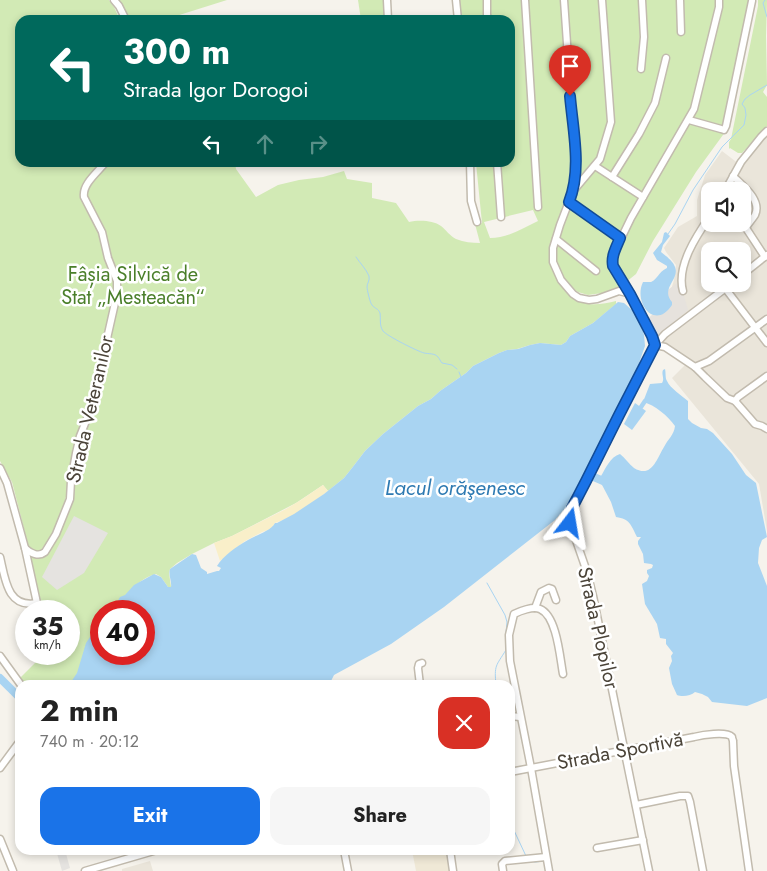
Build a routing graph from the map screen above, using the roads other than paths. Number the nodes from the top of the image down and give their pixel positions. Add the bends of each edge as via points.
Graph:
1 (114, 0) edge
2 (386, 0) edge
3 (456, 0) edge
4 (487, 0) edge
5 (526, 0) edge
6 (564, 0) edge
7 (602, 0) edge
8 (642, 0) edge
9 (680, 0) edge
10 (719, 0) edge
11 (752, 1) dead end
12 (124, 15) edge
13 (388, 15) edge
14 (458, 15) edge
15 (487, 15) edge
16 (681, 32) dead end
17 (666, 58) dead end
18 (641, 69) dead end
19 (689, 120) junction
20 (767, 131) edge
21 (595, 166) junction
22 (102, 167) edge
23 (470, 167) edge
24 (497, 167) edge
25 (733, 176) junction
26 (612, 177) junction
27 (730, 182) edge
28 (573, 191) junction
29 (643, 197) junction
30 (569, 202) junction
31 (538, 208) dead end
32 (501, 217) dead end
33 (476, 222) dead end
34 (701, 231) edge
35 (620, 238) junction
36 (556, 239) junction
37 (766, 256) edge
38 (751, 267) edge
39 (596, 272) dead end
40 (683, 291) dead end
41 (720, 292) edge
42 (732, 292) edge
43 (630, 294) junction
44 (767, 319) edge
45 (755, 328) junction
46 (767, 343) edge
47 (655, 345) junction
48 (695, 368) junction
49 (767, 376) edge
50 (736, 402) junction
51 (766, 427) edge
52 (0, 468) edge
53 (25, 548) junction
54 (0, 557) edge
55 (17, 600) edge
56 (36, 600) edge
57 (556, 600) dead end
58 (535, 608) junction
59 (0, 656) edge
60 (422, 663) dead end
61 (562, 674) dead end
62 (17, 680) edge
63 (419, 680) edge
64 (513, 680) edge
65 (515, 689) edge
66 (515, 716) edge
67 (520, 717) junction
68 (15, 748) edge
69 (624, 750) junction
70 (0, 768) edge
71 (531, 768) junction
72 (515, 771) edge
73 (636, 805) junction
74 (0, 839) edge
75 (643, 840) junction
76 (597, 848) dead end
77 (140, 855) edge
78 (345, 855) edge
79 (451, 855) edge
80 (546, 857) junction
81 (13, 871) edge
82 (84, 871) edge
83 (348, 871) edge
84 (453, 871) edge
85 (503, 871) edge
86 (549, 871) edge
87 (649, 871) edge
88 (703, 871) edge
89 (749, 871) edge

1 - 12 street
2 - 13 street
3 - 14 street
4 - 15 street
5 - 31 street
6 - 28 street via 576,159
7 - 21 street via 611,122
8 - 18 street via 644,37
9 - 16 street
10 - 19 street
11 - 19 street via 724,130
17 - 26 street via 655,103
19 - 29 street
20 - 25 street via 744,157
21 - 26 street
21 - 28 street
22 - 53 street, Strada Veteranilor via 83,192 101,227 118,285 116,301 99,383 77,448 70,499 63,519 45,552 38,555
23 - 33 street via 471,201
24 - 32 street
25 - 27 street
25 - 37 street via 756,202 755,214 746,228
26 - 29 street
28 - 30 street
29 - 35 street
30 - 35 street
30 - 36 street
34 - 40 street via 684,266
35 - 43 street via 612,261
36 - 39 street
36 - 43 street via 553,252 555,267 573,294 589,300 619,291
37 - 38 street
41 - 47 street, Strada Plopilor via 664,334
42 - 45 street
43 - 47 street
44 - 45 street
45 - 46 street
45 - 48 street
47 - 48 street via 665,347
47 - 69 street, Strada Plopilor via 572,508 570,519 587,572
48 - 50 street via 727,398
49 - 50 street via 738,397
50 - 51 street via 755,424
52 - 53 street
53 - 56 street
54 - 55 street via 6,584
57 - 58 street via 552,589 548,588 540,592
58 - 61 street via 548,616 554,628
58 - 64 street via 514,614 509,634
59 - 62 street
60 - 63 street via 418,668
65 - 67 street
66 - 67 street
67 - 71 street
68 - 70 street
69 - 71 street, Strada Sportivă
69 - 73 street, Strada Plopilor
69 - 89 street, Strada Sportivă via 700,736 731,736
71 - 72 street, Strada Sportivă
71 - 80 street
73 - 75 street, Strada Plopilor
73 - 88 street via 688,796
74 - 81 street
75 - 76 street
75 - 87 street, Strada Plopilor
77 - 82 street
78 - 83 street
79 - 84 street
80 - 85 street via 506,861 502,864
80 - 86 street

